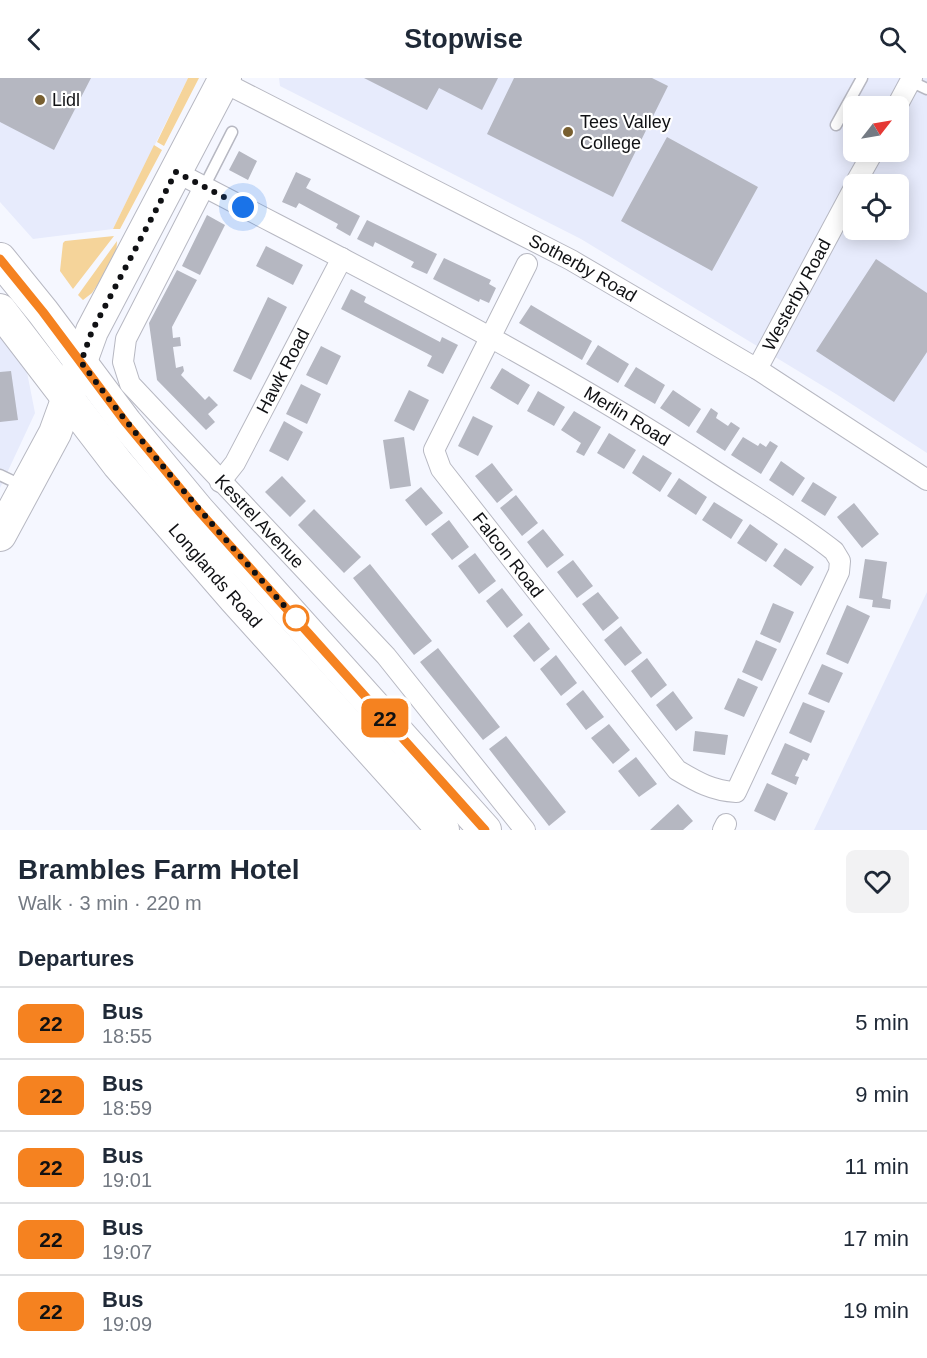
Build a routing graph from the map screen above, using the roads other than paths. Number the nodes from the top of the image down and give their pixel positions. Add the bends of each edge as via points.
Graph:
1 (862, 78) edge
2 (224, 80) edge
3 (917, 83) edge
4 (906, 96) edge
5 (836, 125) dead end
6 (232, 132) dead end
7 (176, 172) junction
8 (204, 187) junction
9 (843, 207) edge
10 (342, 258) junction
11 (0, 259) edge
12 (527, 264) dead end
13 (0, 310) edge
14 (491, 337) junction
15 (81, 362) junction
16 (757, 369) junction
17 (68, 399) junction
18 (927, 480) edge
19 (13, 481) edge
20 (220, 482) junction
21 (0, 535) edge
22 (736, 792) joint
23 (443, 830) edge
24 (485, 830) edge
25 (525, 830) edge

1 - 5 lane
2 - 7 main road
2 - 16 street, Sotherby Road via 546,247
3 - 4 street
6 - 8 lane
7 - 8 street, Merlin Road
7 - 15 main road via 92,331
8 - 10 street, Merlin Road
8 - 20 street, Kestrel Avenue via 126,339 123,362 130,384
9 - 16 street, Westerby Road
10 - 14 street, Merlin Road
10 - 20 street, Hawk Road via 235,463
11 - 15 main road, Longlands Road
12 - 14 street, Falcon Road
13 - 17 main road, Longlands Road
14 - 22 street, Falcon Road via 434,450 441,469 677,770 719,791
14 - 22 street, Merlin Road via 687,453 824,543 840,561 835,580
15 - 17 main road
15 - 24 main road, Longlands Road via 198,510
16 - 18 street, Sotherby Road
17 - 19 main road via 55,433
17 - 23 main road, Longlands Road via 117,464
19 - 21 main road
20 - 25 street, Kestrel Avenue via 386,656

